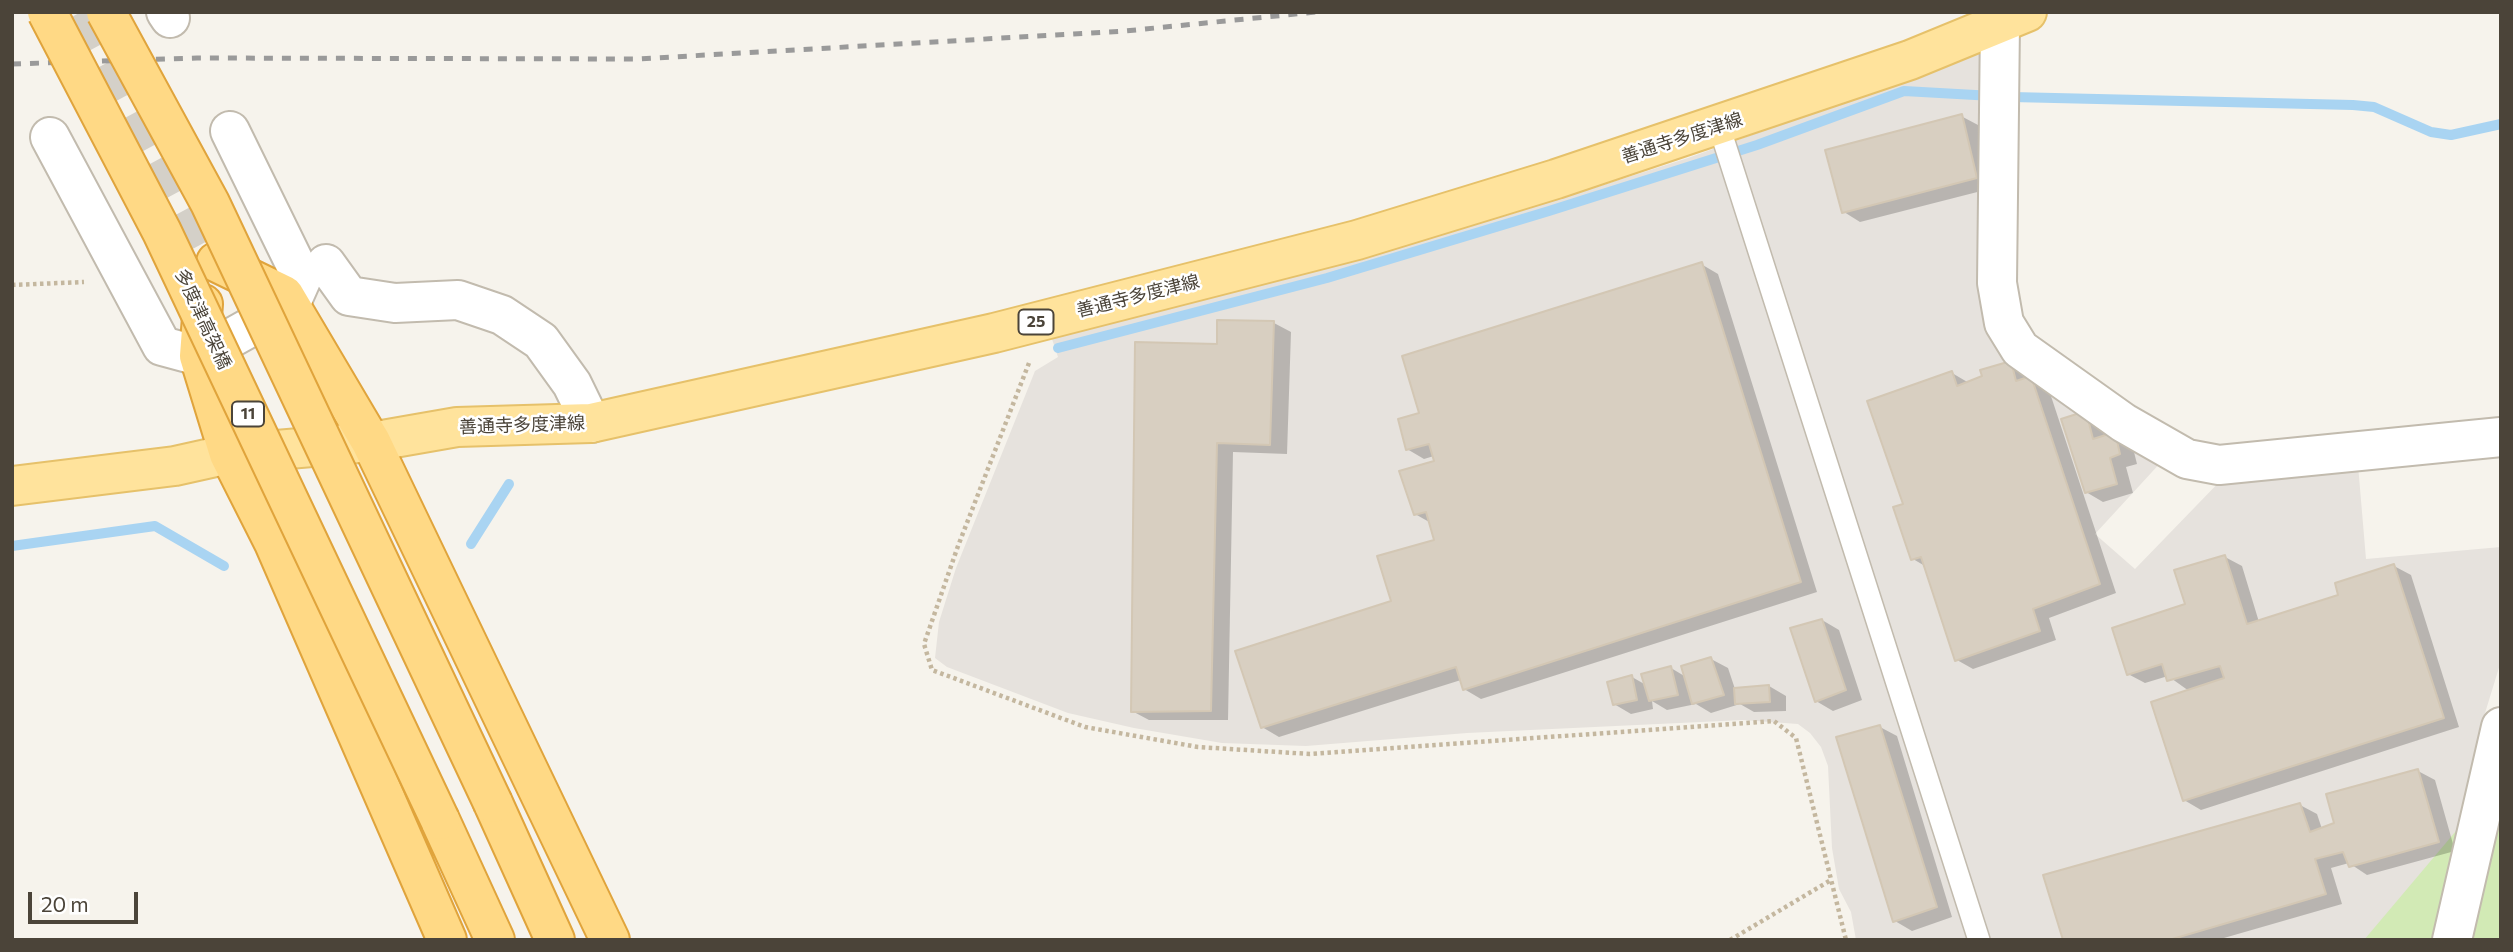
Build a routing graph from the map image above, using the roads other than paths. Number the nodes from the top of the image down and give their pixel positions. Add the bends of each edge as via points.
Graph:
1 (47, 12) edge
2 (106, 12) edge
3 (2014, 18) edge
4 (230, 131) dead end
5 (50, 137) dead end
6 (1725, 145) junction
7 (326, 264) dead end
8 (290, 305) junction
9 (199, 356) junction
10 (591, 423) junction
11 (2501, 436) edge
12 (371, 442) junction
13 (229, 454) junction
14 (12, 486) edge
15 (2501, 727) edge
16 (447, 940) edge
17 (495, 940) edge
18 (555, 940) edge
19 (610, 940) edge
20 (1979, 940) edge
21 (2452, 940) edge

1 - 17 highway, 多度津高架橋 / 11, bridge via 162,232
2 - 18 highway, bridge via 210,202
3 - 6 main road, 善通寺多度津線 / 25
3 - 11 street via 1997,283 2004,323 2020,349 2124,423 2187,459 2220,465
4 - 8 street via 302,278
5 - 9 street via 162,346
6 - 10 main road, 善通寺多度津線 / 25 via 1045,320
6 - 20 lane
7 - 10 street via 349,296 395,303 458,300 502,315 541,341 572,384
8 - 9 street
8 - 9 highway via 284,295 211,267
8 - 12 highway
9 - 13 highway
10 - 12 main road, 善通寺多度津線 / 25 via 457,427
12 - 13 main road, 善通寺多度津線 / 25
12 - 19 highway
13 - 14 main road, 善通寺多度津線 / 25 via 175,466
13 - 16 highway via 274,543
15 - 21 street

